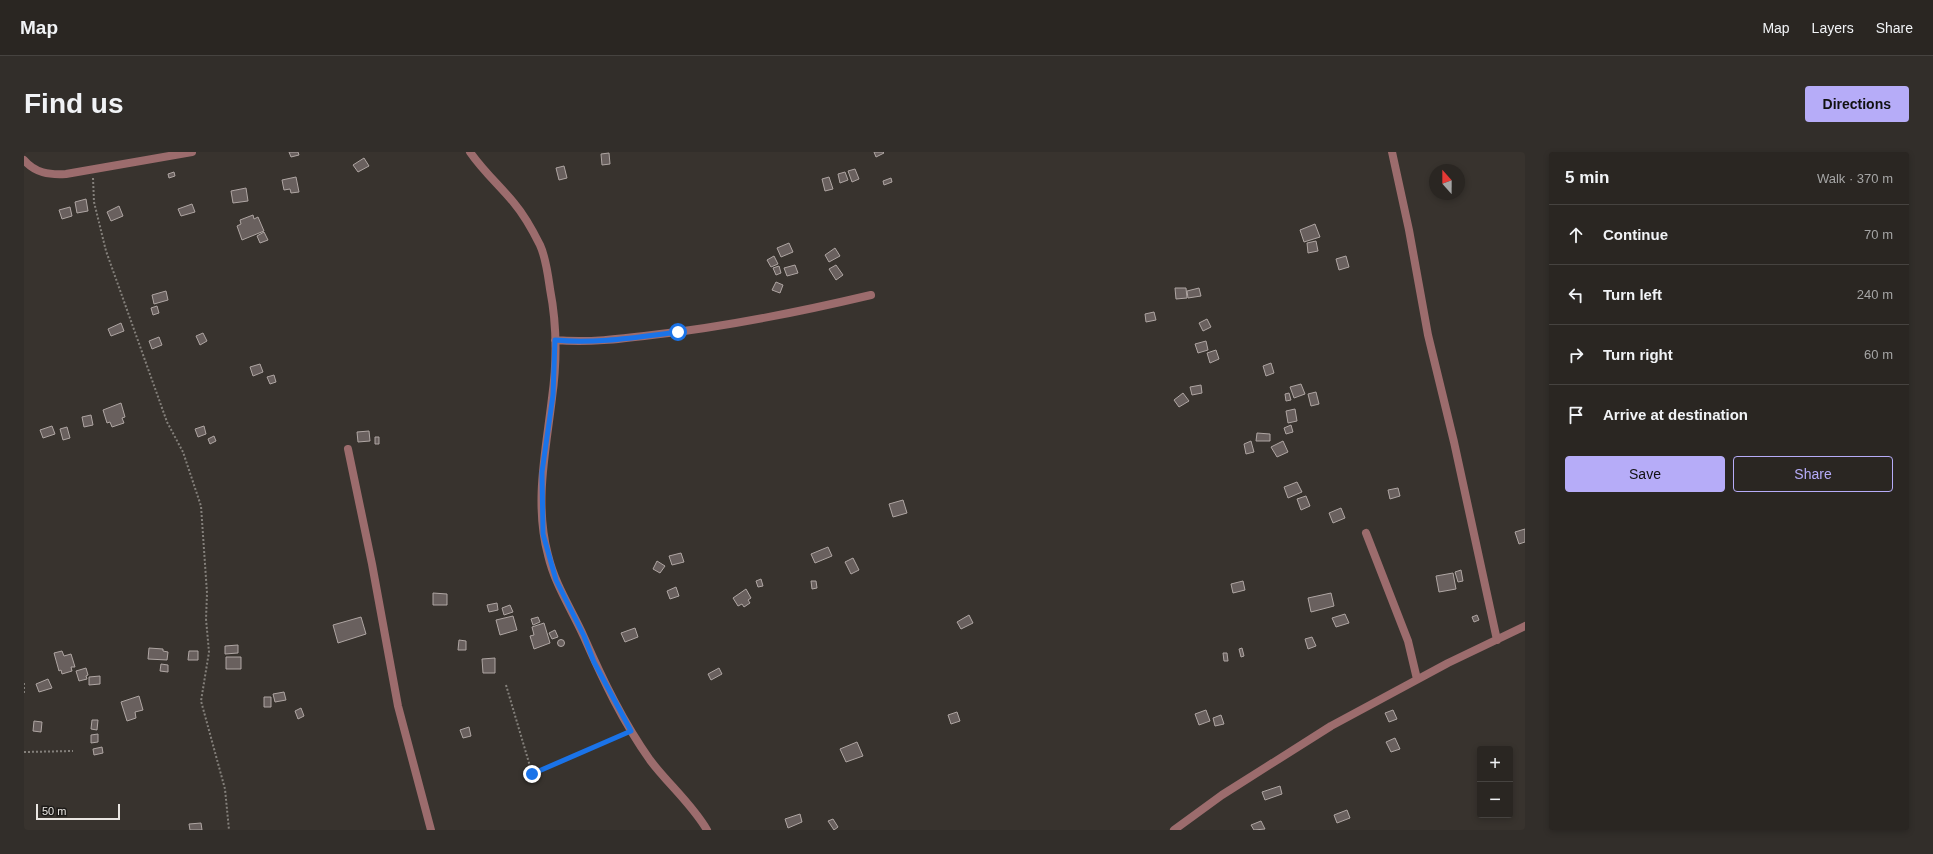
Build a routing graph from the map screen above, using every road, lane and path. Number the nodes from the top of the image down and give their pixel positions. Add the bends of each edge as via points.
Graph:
1 (192, 152) edge
2 (470, 152) edge
3 (1392, 152) edge
4 (24, 160) edge
5 (93, 168) junction
6 (871, 295) dead end
7 (555, 340) junction
8 (348, 449) dead end
9 (1366, 533) dead end
10 (1525, 626) edge
11 (1497, 640) junction
12 (1418, 679) junction
13 (24, 683) edge
14 (506, 684) dead end
15 (24, 693) edge
16 (631, 731) junction
17 (73, 751) dead end
18 (24, 752) edge
19 (229, 830) edge
20 (431, 830) edge
21 (707, 830) edge
22 (1174, 830) edge

1 - 5 street
2 - 7 street via 516,204 541,247 551,293
3 - 11 street via 1428,335
4 - 5 street via 36,170 49,175
5 - 19 path via 94,202 109,258 167,422 183,452 201,506 209,652 201,701 224,788
6 - 7 street via 793,313 701,329 600,341
7 - 16 street via 553,395 542,472 543,534 556,580 594,662
8 - 20 street via 398,706
9 - 12 street via 1408,641
10 - 11 street
11 - 12 street
12 - 22 street via 1331,726 1222,795
13 - 15 path
14 - 16 path via 532,774
16 - 21 street via 652,762
17 - 18 path

